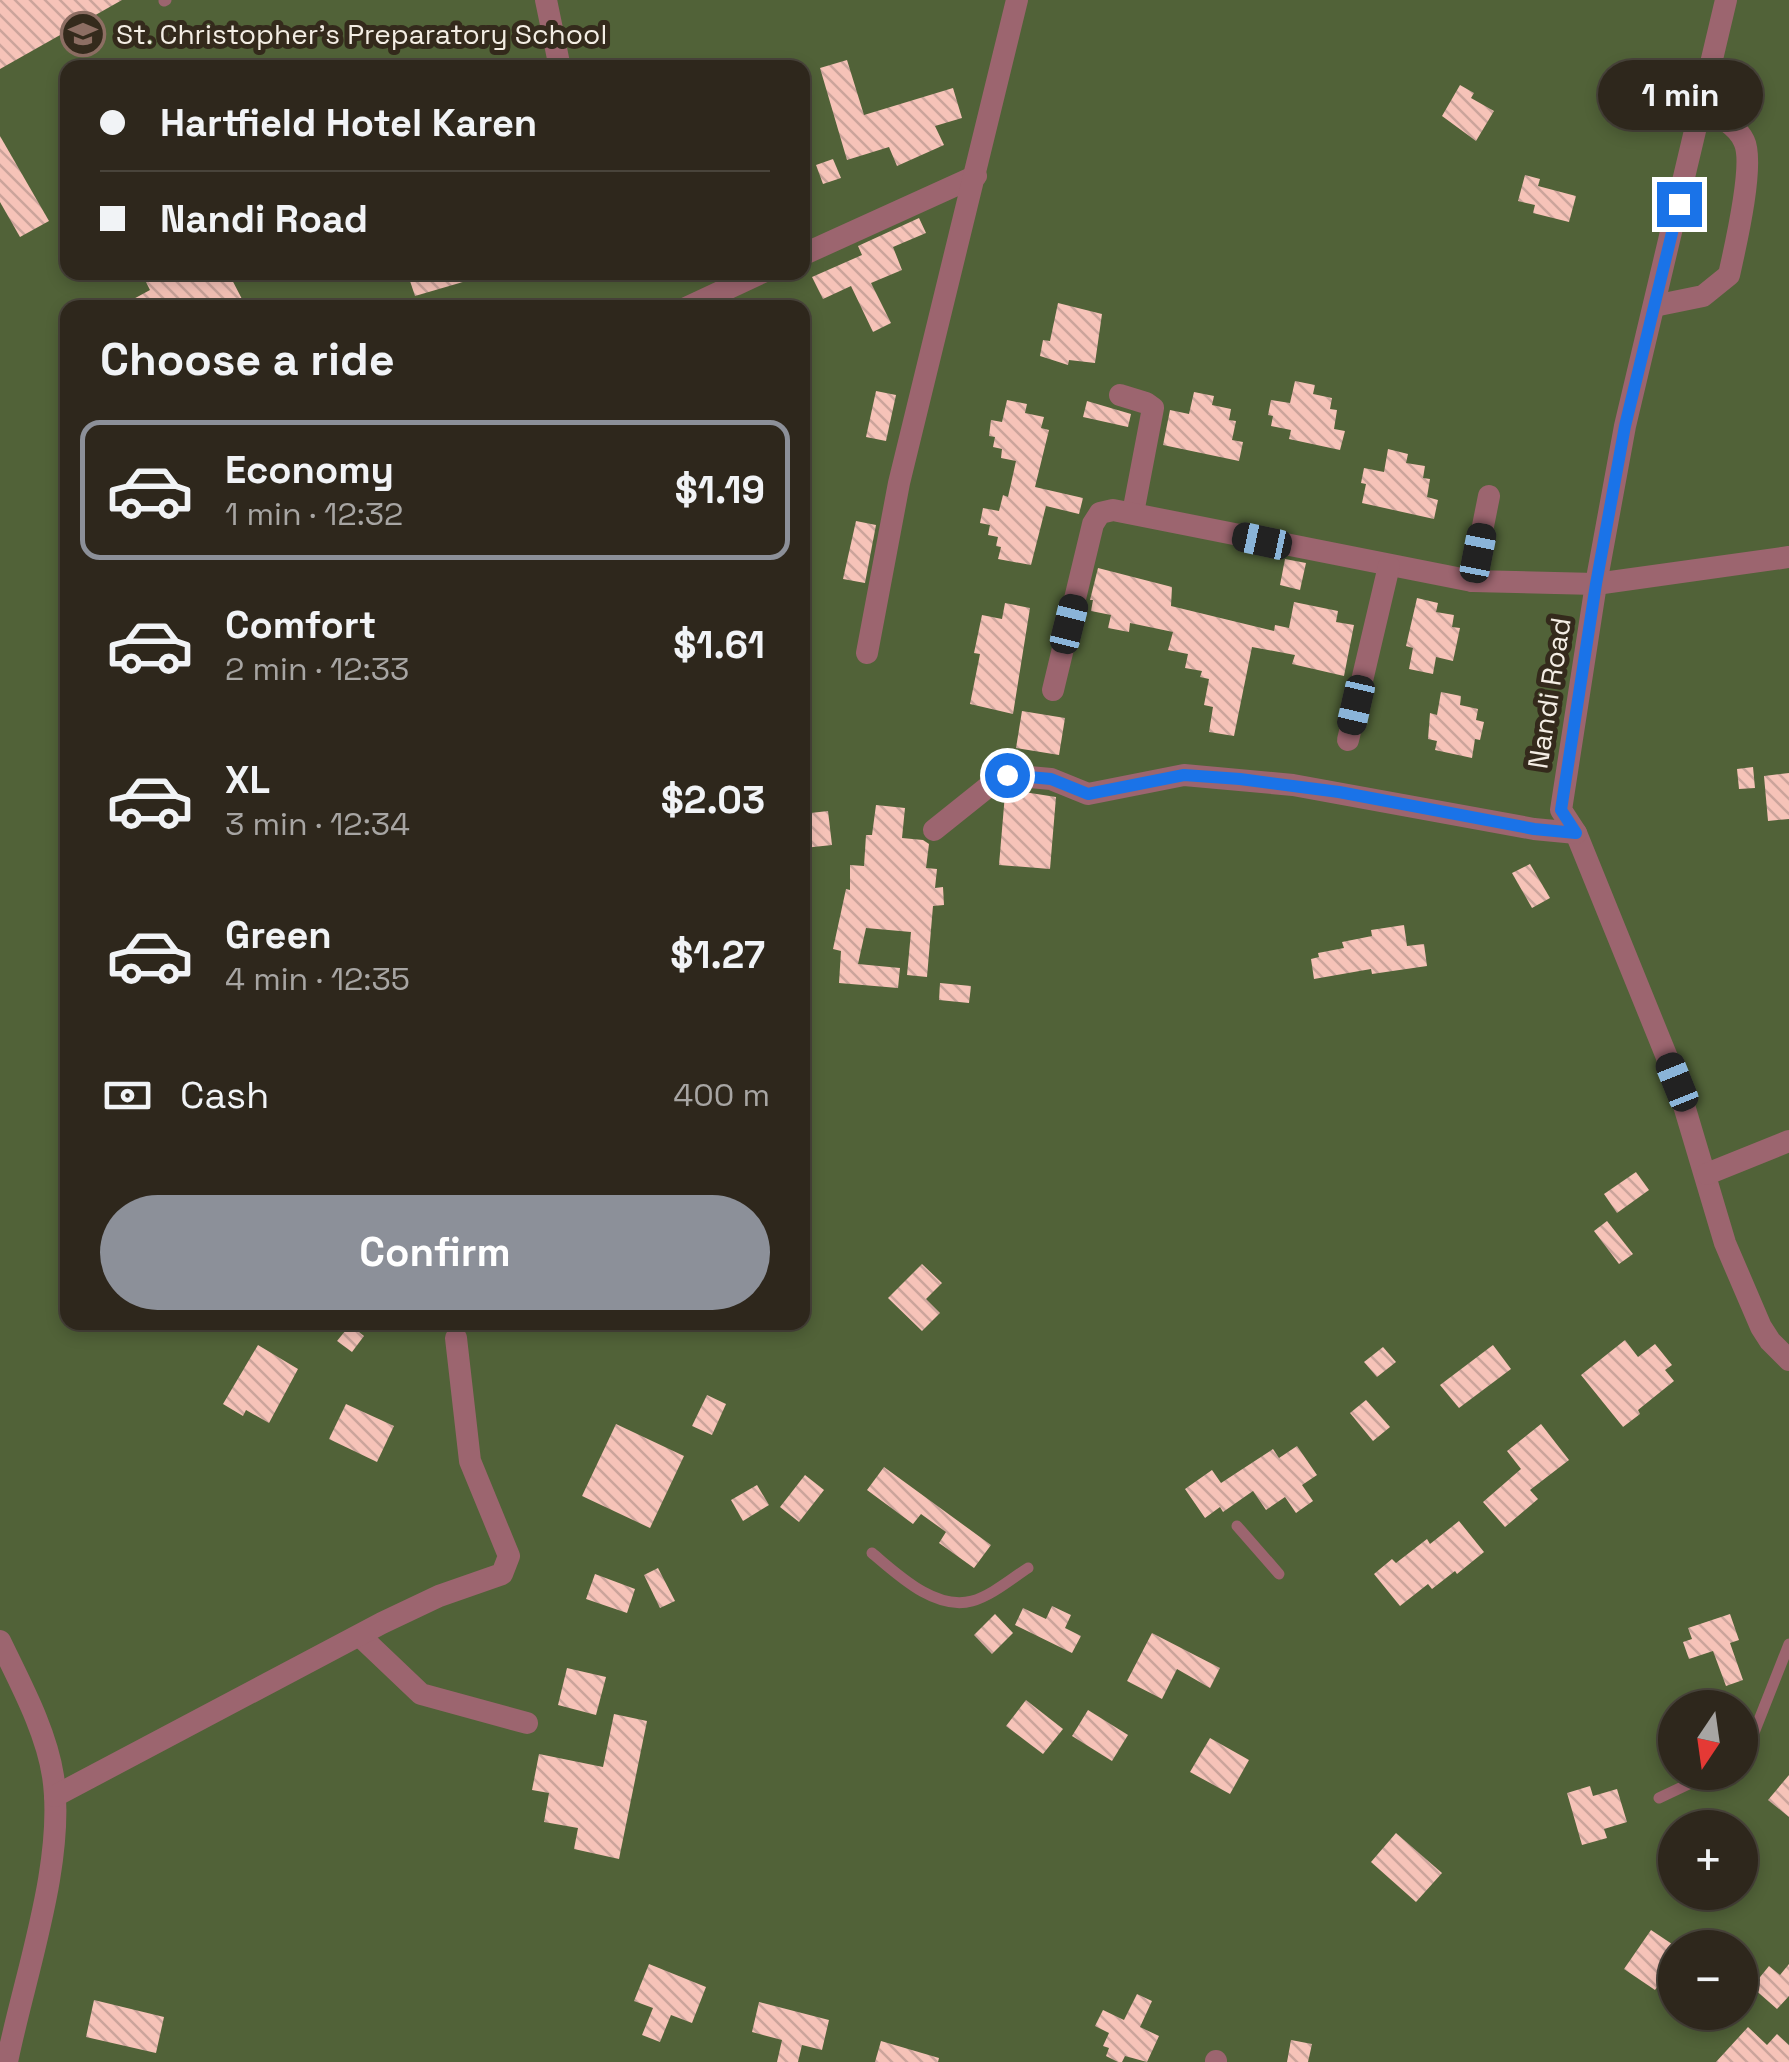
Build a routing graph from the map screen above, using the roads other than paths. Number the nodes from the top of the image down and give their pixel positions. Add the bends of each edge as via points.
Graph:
1 (546, 0) edge
2 (1018, 0) edge
3 (1726, 0) edge
4 (558, 60) edge
5 (1700, 109) junction
6 (976, 176) junction
7 (810, 250) edge
8 (746, 280) edge
9 (703, 300) edge
10 (1654, 306) junction
11 (1120, 394) dead end
12 (1489, 496) dead end
13 (1133, 514) junction
14 (1789, 557) edge
15 (1390, 566) junction
16 (1472, 581) junction
17 (1596, 584) junction
18 (867, 653) dead end
19 (1054, 690) dead end
20 (1348, 740) dead end
21 (934, 830) dead end
22 (1576, 833) junction
23 (1789, 1141) edge
24 (1707, 1174) junction
25 (456, 1338) dead end
26 (1789, 1360) edge
27 (1237, 1526) dead end
28 (872, 1553) dead end
29 (1028, 1568) dead end
30 (1279, 1574) dead end
31 (360, 1636) junction
32 (0, 1641) edge
33 (1789, 1644) edge
34 (527, 1723) dead end
35 (1758, 1723) edge
36 (1677, 1790) edge
37 (55, 1796) junction
38 (1660, 1798) dead end
39 (8, 2019) edge
40 (7, 2062) edge

1 - 4 street
2 - 6 street
3 - 5 street, Nandi Road
5 - 10 street, Nandi Road
5 - 10 street via 1722,116 1744,140 1749,159 1730,275 1704,296
6 - 7 street
6 - 18 street via 898,483
8 - 9 street
10 - 17 street, Nandi Road
11 - 13 street via 1152,408
12 - 16 street
13 - 15 street
13 - 19 street via 1100,513 1093,524
14 - 17 street
15 - 16 street
15 - 20 street
16 - 17 street
17 - 22 street, Nandi Road via 1561,810
21 - 22 street via 1007,775 1051,779 1088,794 1184,775 1339,792
22 - 24 street, Nandi Road
23 - 24 street
24 - 26 street, Nandi Road via 1725,1243 1754,1311
25 - 31 street via 470,1461 505,1541 508,1566
27 - 30 lane
28 - 29 lane via 904,1580 952,1602 972,1602
31 - 34 street via 420,1694
31 - 37 street
32 - 37 street via 46,1750
33 - 35 lane
36 - 38 lane
37 - 39 street via 46,1889
39 - 40 street

